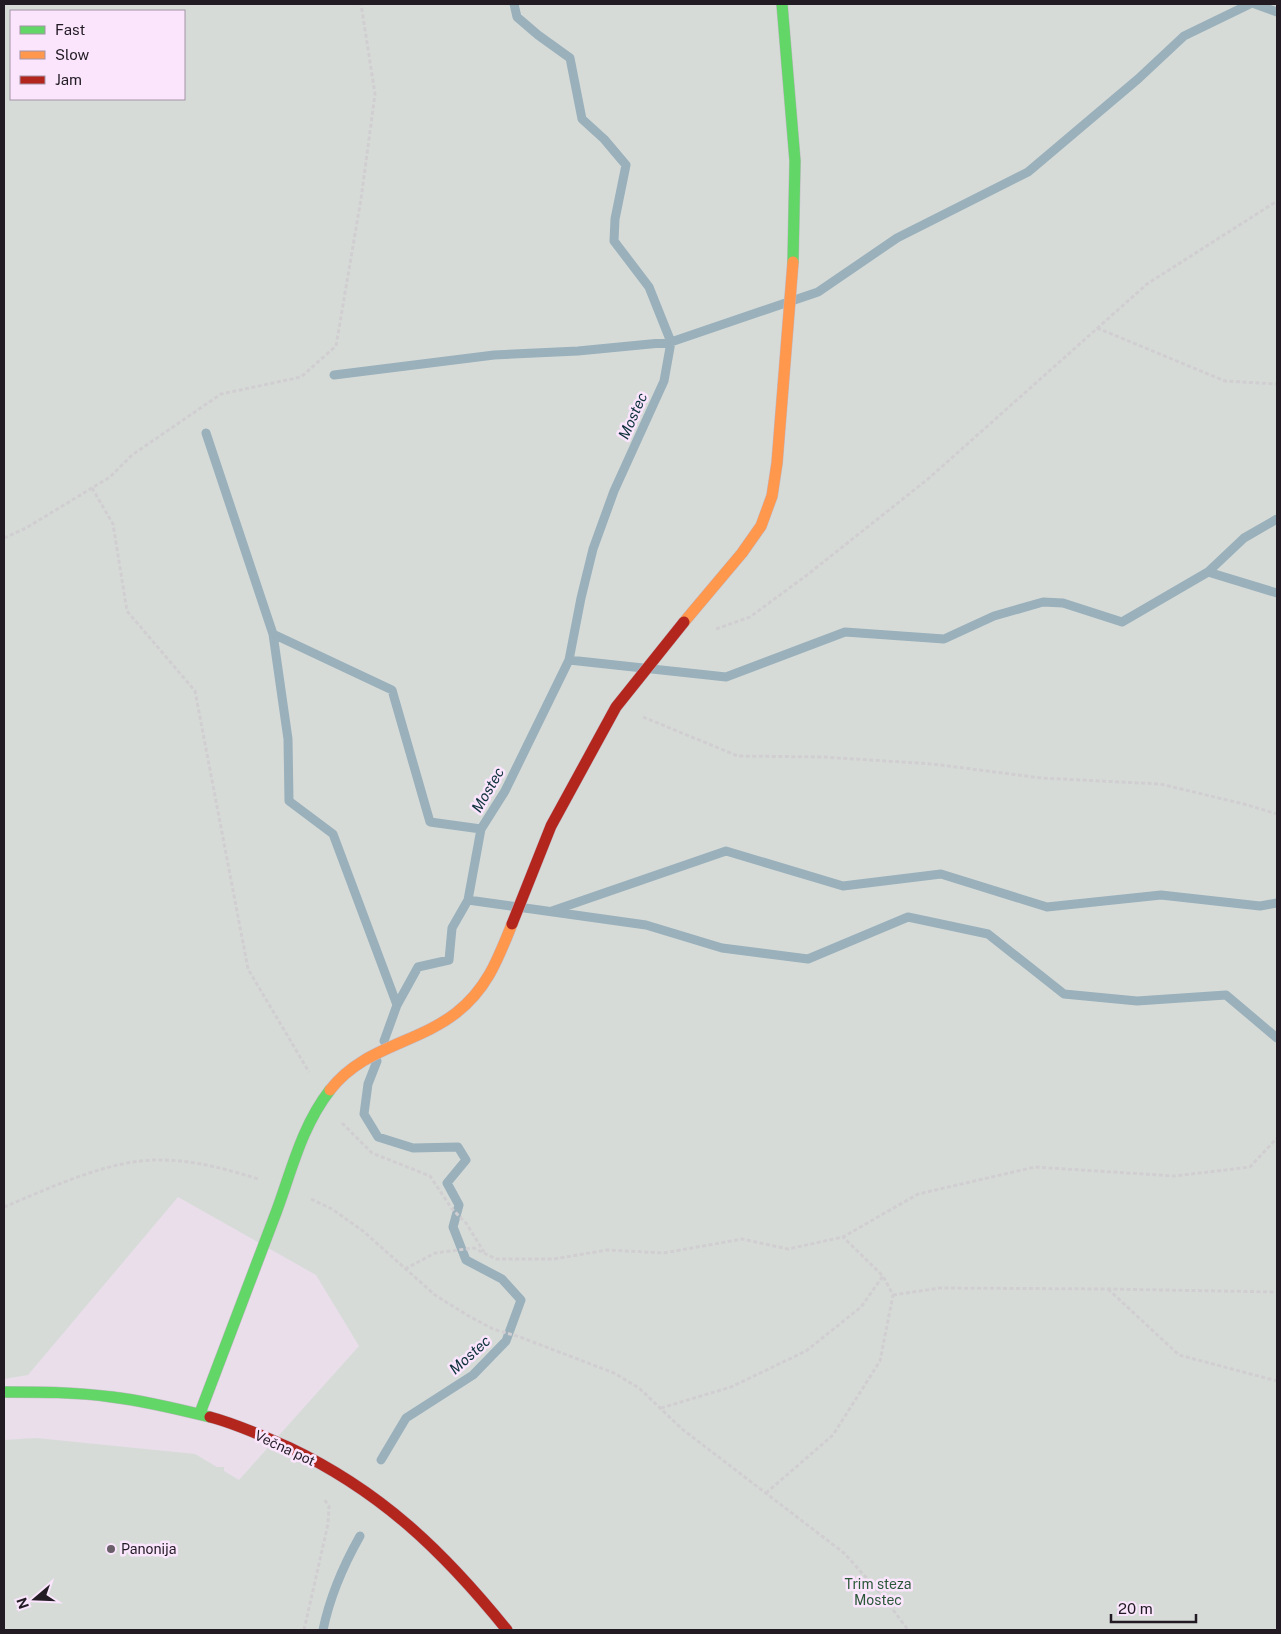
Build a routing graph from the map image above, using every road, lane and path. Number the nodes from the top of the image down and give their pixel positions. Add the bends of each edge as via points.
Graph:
1 (361, 4) edge
2 (782, 4) edge
3 (1277, 201) edge
4 (1097, 328) junction
5 (1277, 384) edge
6 (92, 488) junction
7 (4, 538) edge
8 (688, 616) junction
9 (616, 707) junction
10 (1277, 814) edge
11 (324, 1097) junction
12 (344, 1126) dead end
13 (1277, 1138) edge
14 (285, 1188) junction
15 (4, 1207) edge
16 (843, 1237) junction
17 (485, 1253) junction
18 (405, 1269) junction
19 (883, 1276) junction
20 (1108, 1289) junction
21 (1277, 1292) edge
22 (893, 1295) junction
23 (1277, 1381) edge
24 (4, 1392) edge
25 (661, 1408) junction
26 (200, 1413) junction
27 (766, 1493) junction
28 (322, 1495) dead end
29 (304, 1630) edge
30 (507, 1630) edge
31 (908, 1630) edge

1 - 6 path via 375,94 336,346 301,377 221,394 132,455 110,477
2 - 8 street via 795,161 794,218 772,496 762,526
3 - 4 path via 1147,284
4 - 5 path via 1225,381
4 - 8 path via 928,479 750,617 716,629
6 - 7 path
6 - 11 path via 113,524 127,611 195,691 248,969
8 - 9 street
9 - 10 path via 738,756 933,764 1041,778 1160,784
9 - 11 street via 551,826 495,967 483,986 449,1018 362,1060
11 - 14 street via 294,1156
12 - 17 path via 372,1153 430,1176
13 - 16 path via 1250,1167 1193,1174 1174,1176 1035,1167 918,1194
14 - 15 path via 235,1171 160,1160 127,1164 77,1177
14 - 18 path via 332,1209
14 - 26 street
16 - 17 path via 788,1249 742,1239 664,1253 608,1250 554,1259 496,1259
16 - 19 path
17 - 18 path via 474,1248 435,1253
18 - 25 path via 436,1294 492,1329 614,1373 639,1388
19 - 22 path
19 - 25 path via 861,1307 806,1351 731,1387
20 - 21 path
20 - 22 path via 940,1288
20 - 23 path via 1179,1355
22 - 27 path via 880,1361 833,1435
24 - 26 street, Večna pot via 68,1391 111,1395
25 - 27 path via 682,1429
26 - 30 street, Večna pot via 302,1454 372,1495 444,1557
27 - 31 path via 844,1553
28 - 29 path via 329,1506 328,1524

